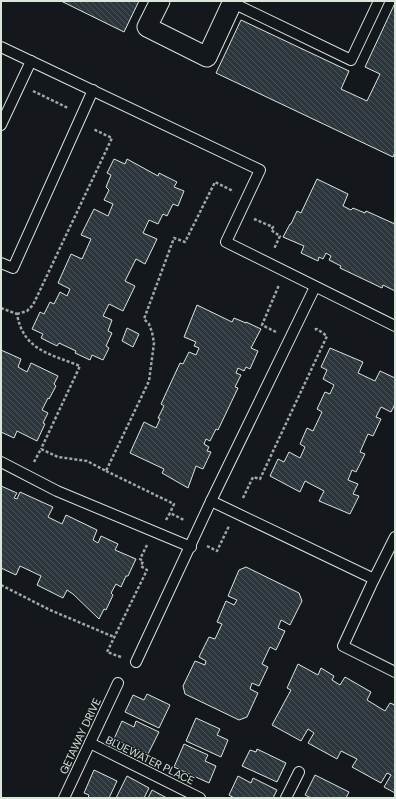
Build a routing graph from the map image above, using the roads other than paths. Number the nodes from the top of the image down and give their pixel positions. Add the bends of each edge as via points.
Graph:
1 (160, 1) edge
2 (379, 1) edge
3 (233, 2) edge
4 (1, 47) edge
5 (31, 61) junction
6 (93, 90) junction
7 (1, 125) edge
8 (1, 263) edge
9 (315, 287) junction
10 (395, 326) edge
11 (1, 462) edge
12 (211, 501) junction
13 (395, 537) edge
14 (191, 547) junction
15 (374, 579) junction
16 (136, 662) road end
17 (395, 672) edge
18 (118, 683) dead end
19 (90, 743) junction
20 (299, 772) dead end
21 (64, 798) edge
22 (200, 798) edge
23 (286, 798) edge

1 - 3 street via 146,27 207,57
2 - 3 lane via 351,60
4 - 5 lane
5 - 6 lane
5 - 7 lane
6 - 8 lane via 13,268
6 - 9 lane via 260,170 226,242
9 - 10 lane
9 - 12 lane
11 - 14 lane via 57,491
12 - 14 lane
12 - 15 lane
13 - 15 lane
14 - 16 lane
15 - 17 lane via 343,646
18 - 19 lane, GETAWAY DRIVE
19 - 21 lane, GETAWAY DRIVE
19 - 22 lane, BLUEWATER PLACE
20 - 23 lane

